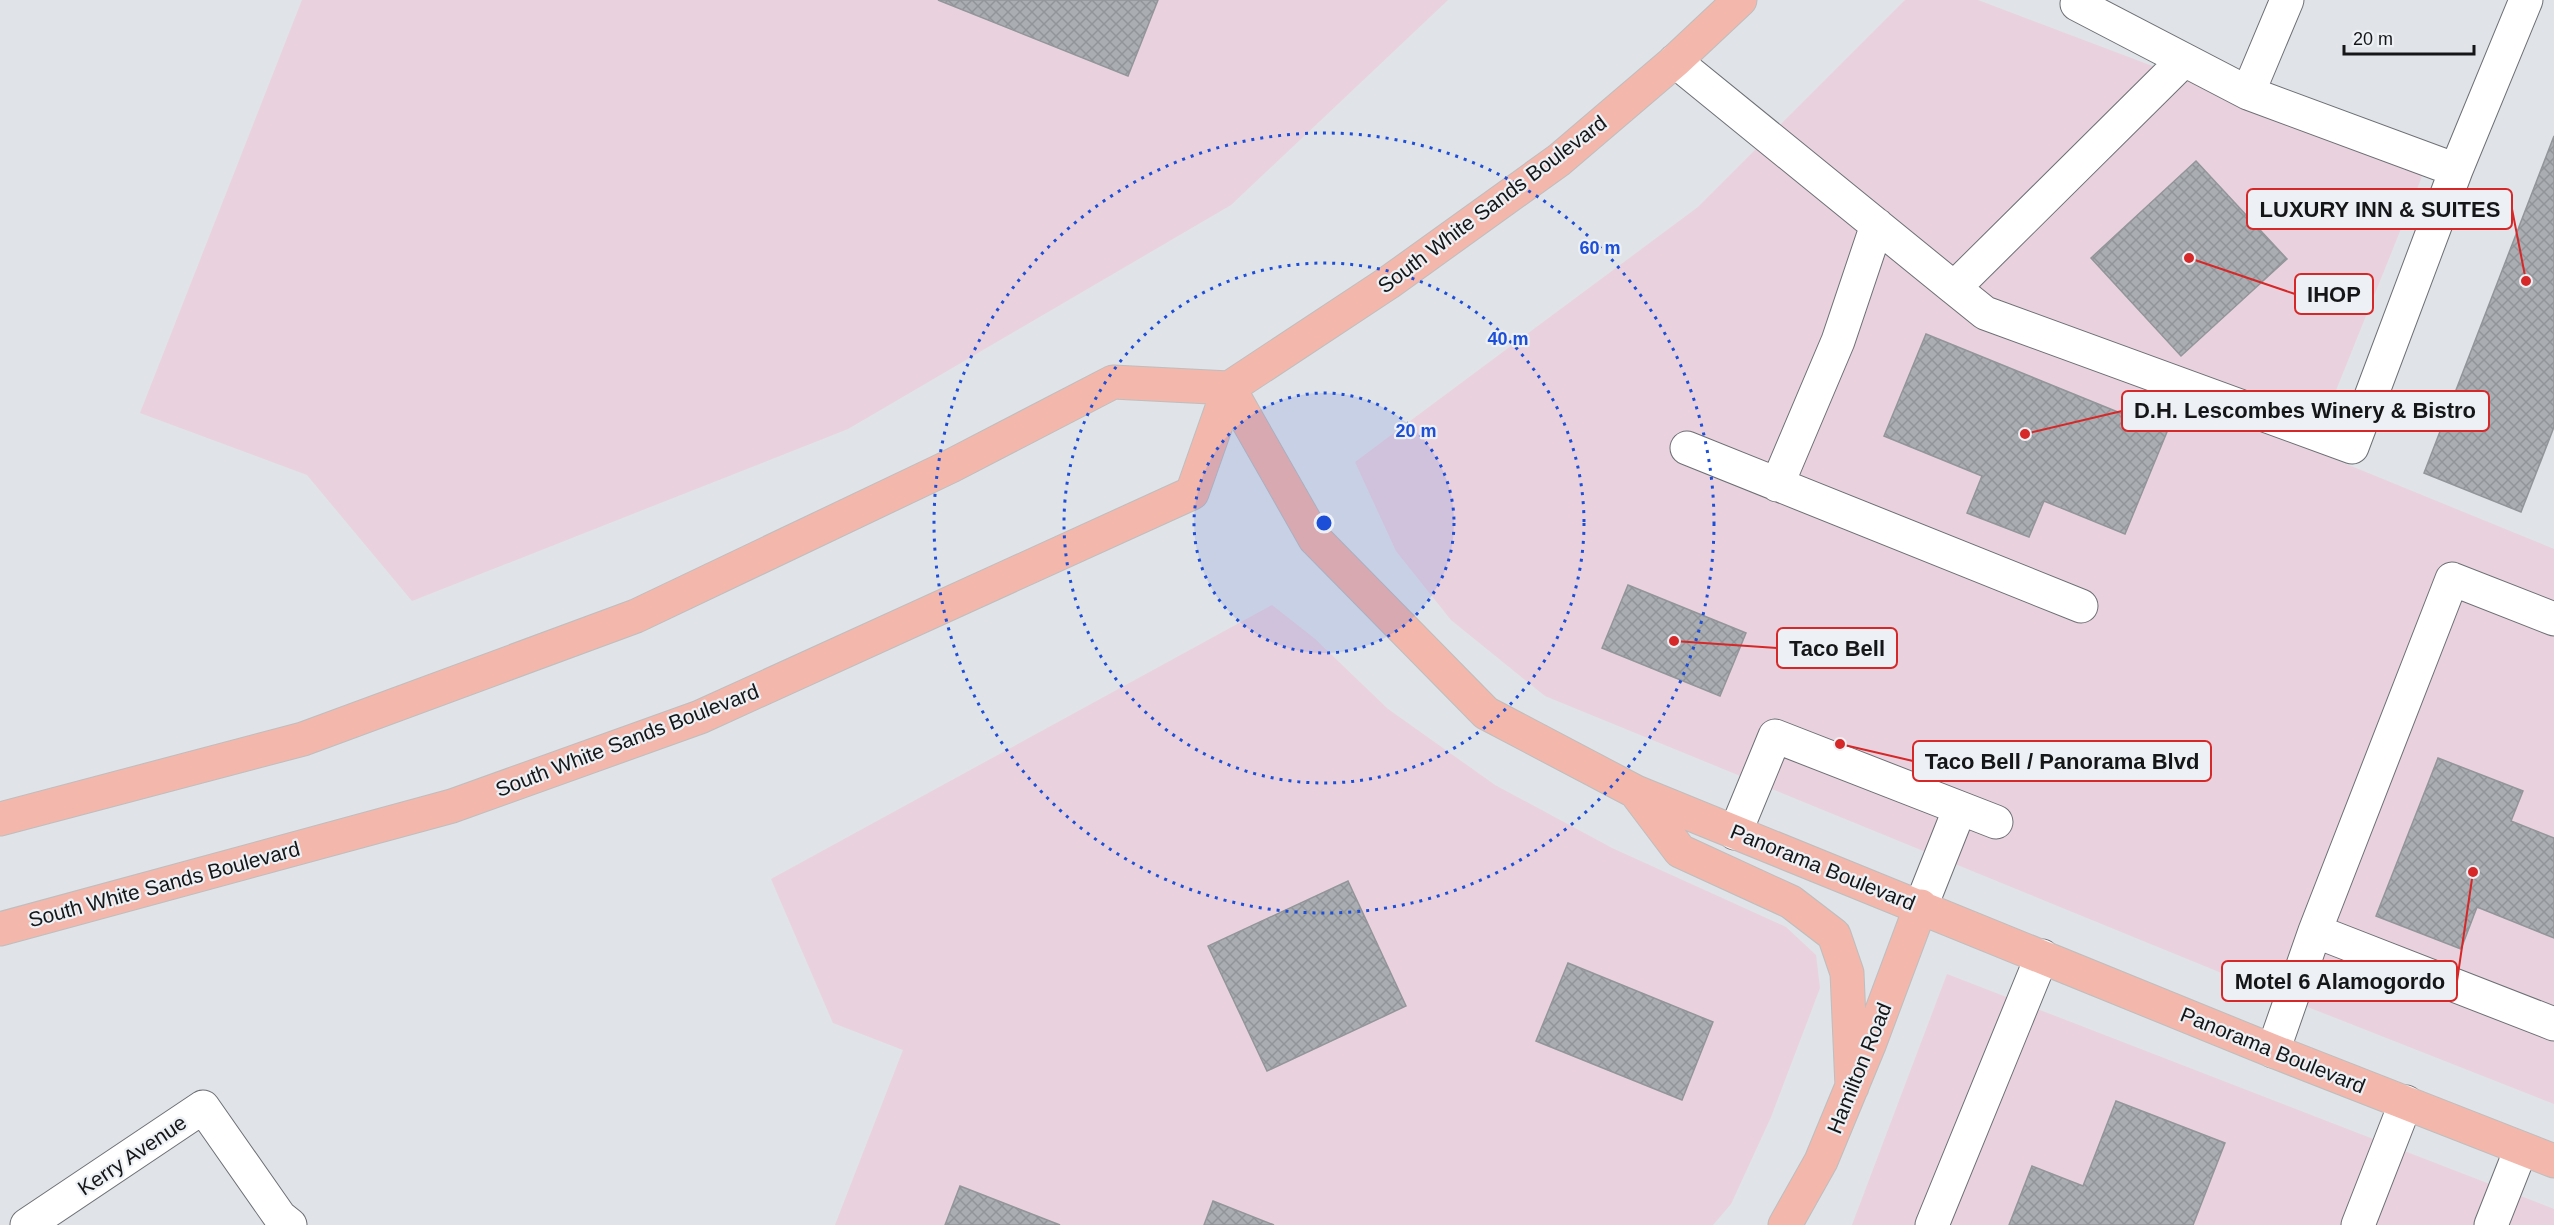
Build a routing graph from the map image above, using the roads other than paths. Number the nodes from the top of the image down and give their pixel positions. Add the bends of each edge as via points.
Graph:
1 (1740, 0) edge
2 (2287, 0) edge
3 (2526, 0) edge
4 (2077, 4) dead end
5 (2184, 60) junction
6 (1675, 62) junction
7 (2248, 93) junction
8 (2456, 170) junction
9 (1876, 225) junction
10 (1954, 288) junction
11 (1229, 388) junction
12 (1687, 448) dead end
13 (1777, 484) junction
14 (2081, 606) dead end
15 (2554, 619) edge
16 (1636, 792) junction
17 (1960, 808) junction
18 (0, 819) edge
19 (1996, 822) dead end
20 (1735, 833) junction
21 (1921, 906) junction
22 (0, 929) edge
23 (2315, 931) junction
24 (2042, 956) junction
25 (2554, 1024) edge
26 (2273, 1051) junction
27 (1852, 1086) junction
28 (2406, 1102) junction
29 (2521, 1149) junction
30 (2554, 1161) edge
31 (1789, 1224) edge
32 (27, 1225) edge
33 (290, 1225) edge
34 (1932, 1225) edge
35 (2358, 1225) edge
36 (2491, 1225) edge

1 - 6 main road, South White Sands Boulevard
2 - 7 street
3 - 8 street
4 - 5 street
5 - 7 street
5 - 10 street
6 - 9 street
6 - 11 main road, South White Sands Boulevard via 1559,160 1388,283
7 - 8 street
8 - 10 street via 2352,447 1985,313
9 - 10 street
9 - 13 street via 1838,341
11 - 16 main road, Panorama Boulevard via 1314,539 1486,713
11 - 18 main road via 1113,382 951,466 636,616 303,739
11 - 22 main road, South White Sands Boulevard via 1192,493 700,717 452,806
12 - 13 street
13 - 14 street
15 - 23 street via 2452,579
16 - 20 main road, Panorama Boulevard
16 - 27 main road via 1680,851 1791,902 1834,934 1847,973
17 - 19 street
17 - 20 street via 1775,736
17 - 21 street
20 - 21 main road, Panorama Boulevard
21 - 24 main road, Panorama Boulevard
21 - 27 main road, Hamilton Road
23 - 25 street
23 - 26 street
24 - 26 main road, Panorama Boulevard
24 - 34 street
26 - 28 main road, Panorama Boulevard
27 - 31 main road, Hamilton Road
28 - 29 main road, Panorama Boulevard
28 - 35 street
29 - 30 main road, Panorama Boulevard
29 - 36 street
32 - 33 street, Kerry Avenue via 203,1107 280,1217

